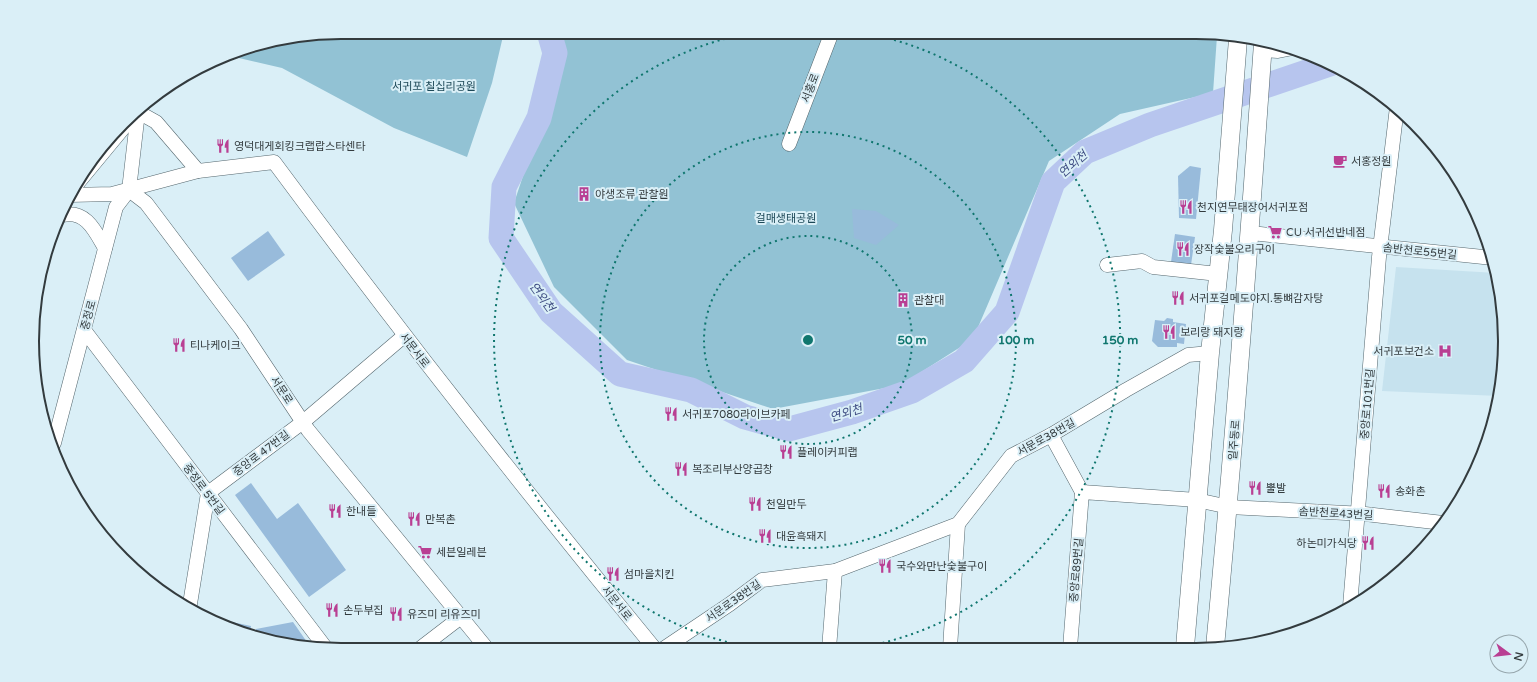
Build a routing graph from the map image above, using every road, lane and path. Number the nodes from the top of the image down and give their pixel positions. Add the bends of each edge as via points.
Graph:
1 (829, 39) edge
2 (1238, 42) edge
3 (1263, 46) edge
4 (1269, 48) edge
5 (1279, 51) edge
6 (145, 112) edge
7 (140, 116) edge
8 (1397, 116) edge
9 (789, 144) dead end
10 (198, 171) junction
11 (129, 190) junction
12 (76, 195) edge
13 (67, 214) edge
14 (1251, 233) junction
15 (1380, 247) junction
16 (105, 248) junction
17 (1486, 257) edge
18 (1107, 265) dead end
19 (1218, 274) junction
20 (84, 330) junction
21 (404, 336) junction
22 (1210, 353) junction
23 (303, 422) junction
24 (1051, 435) junction
25 (55, 439) edge
26 (1082, 492) junction
27 (208, 493) junction
28 (1197, 500) junction
29 (1228, 507) junction
30 (1357, 513) junction
31 (1438, 522) edge
32 (958, 524) junction
33 (835, 570) junction
34 (1350, 601) edge
35 (190, 603) edge
36 (461, 617) junction
37 (321, 642) edge
38 (1215, 642) edge
39 (427, 643) edge
40 (482, 643) edge
41 (649, 643) edge
42 (672, 643) edge
43 (829, 643) edge
44 (950, 643) edge
45 (1070, 643) edge
46 (1185, 643) edge

1 - 9 street, 서홍로
2 - 19 main road
3 - 14 main road, 일주동로
4 - 5 street
6 - 10 street
7 - 11 street
8 - 15 street, 중앙로101번길
10 - 11 street, 서문서로
10 - 21 street, 서문서로 via 274,162
11 - 12 street, 서문서로 via 112,194
11 - 16 street, 중정로 via 116,208
11 - 23 street, 서문로 via 146,203 237,322
13 - 16 street via 87,220
14 - 15 street, 솜반천로55번길
14 - 29 main road, 일주동로
15 - 17 street, 솜반천로55번길
15 - 30 street, 중앙로101번길
16 - 20 street, 중정로
18 - 19 street via 1142,261 1153,267
19 - 22 main road
20 - 25 street, 중정로
20 - 27 street, 중정로 5번길
21 - 23 street, 중앙로 47번길
21 - 41 street, 서문서로
22 - 24 street, 서문로38번길 via 1188,355
22 - 28 main road
23 - 27 street, 중앙로 47번길
23 - 36 street, 서문로
24 - 26 street
24 - 32 street, 서문로38번길 via 1011,456
26 - 28 street
26 - 45 street, 중앙로89번길
27 - 35 street
27 - 37 street, 중정로 5번길
28 - 29 street, 솜반천로43번길
28 - 46 main road
29 - 30 street, 솜반천로43번길
29 - 38 main road, 일주동로
30 - 31 street, 솜반천로43번길
30 - 34 street, 중앙로101번길
32 - 33 street, 서문로38번길
32 - 44 street
33 - 42 street, 서문로38번길 via 762,580
33 - 43 street
36 - 39 street
36 - 40 street, 서문로

